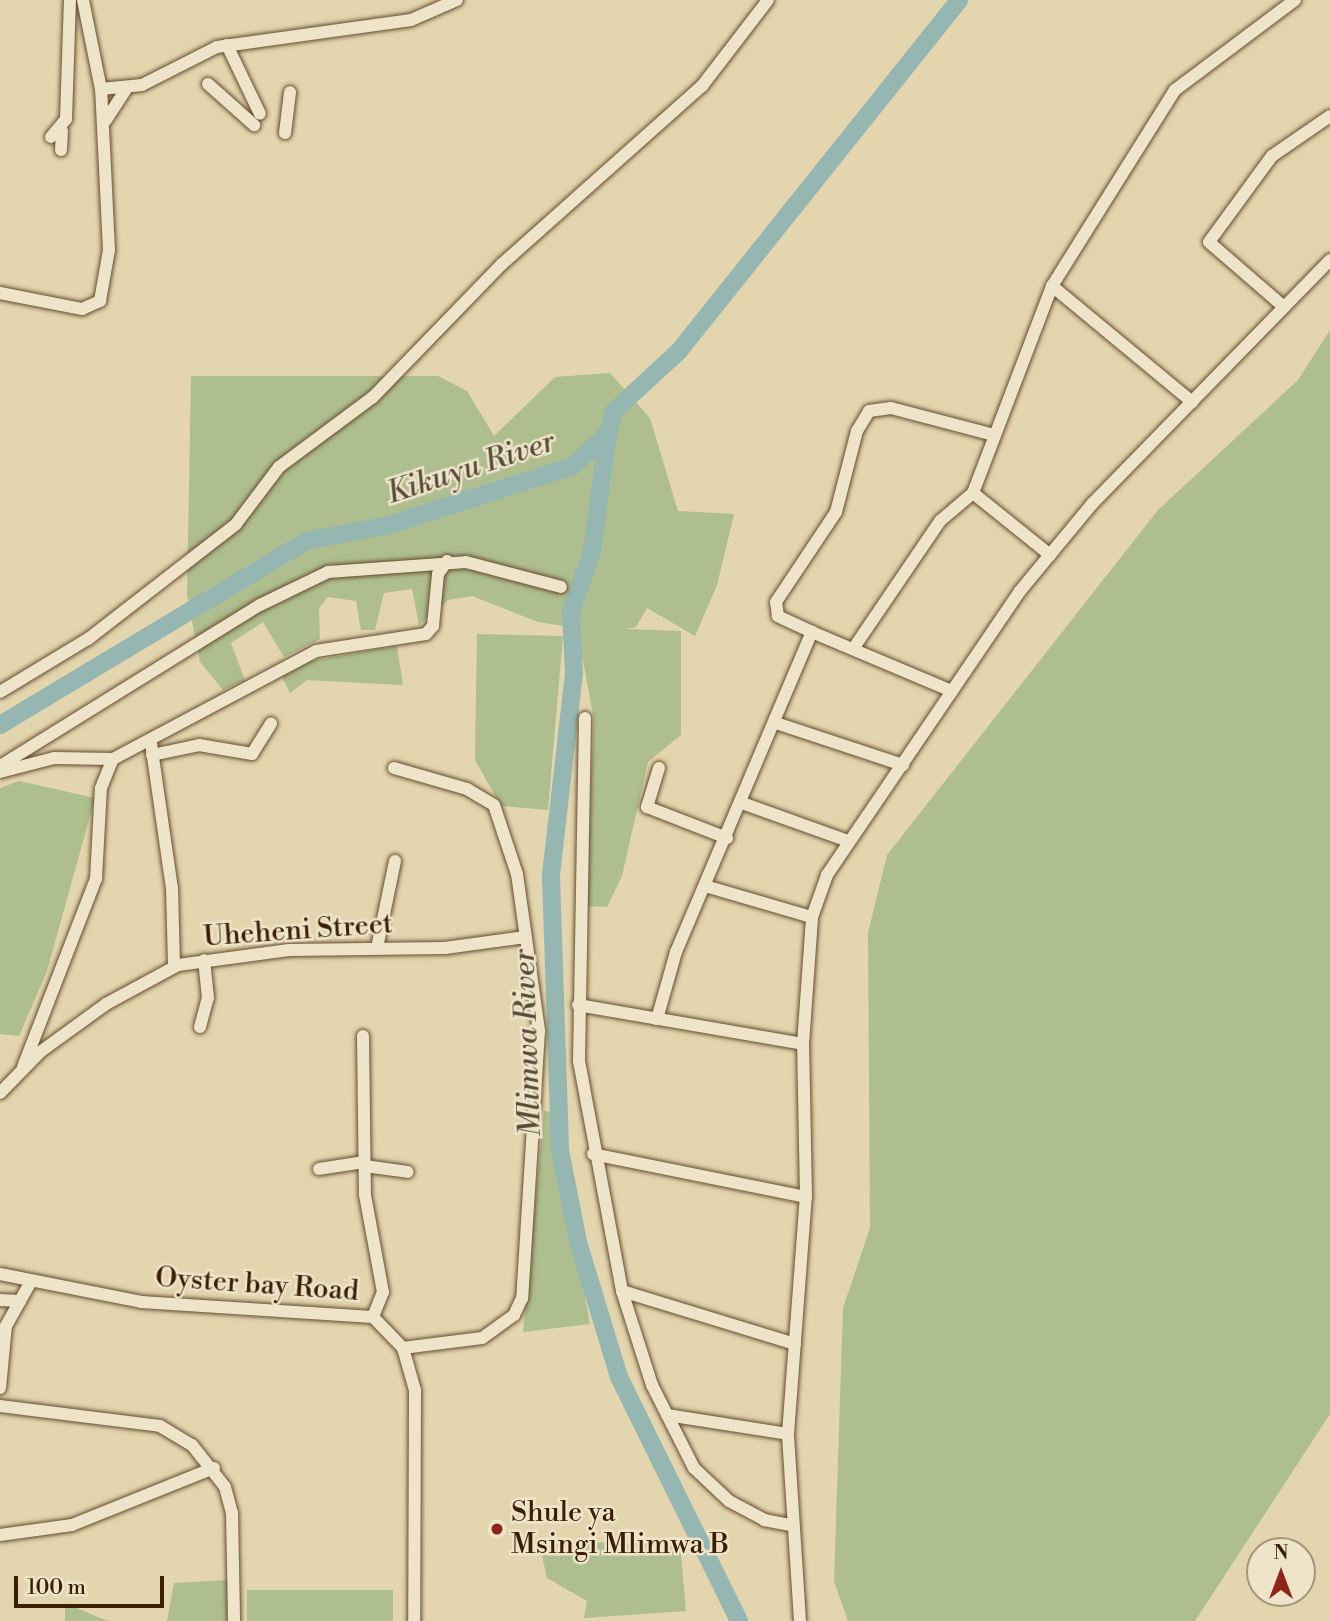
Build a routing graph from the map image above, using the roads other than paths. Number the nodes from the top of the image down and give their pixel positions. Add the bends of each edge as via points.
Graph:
1 (70, 0) edge
2 (83, 0) edge
3 (457, 0) edge
4 (768, 0) edge
5 (1295, 0) edge
6 (227, 45) junction
7 (208, 84) dead end
8 (127, 88) junction
9 (101, 89) junction
10 (290, 92) dead end
11 (1330, 116) edge
12 (106, 120) junction
13 (285, 133) dead end
14 (61, 150) dead end
15 (1330, 260) edge
16 (1052, 286) junction
17 (0, 293) edge
18 (1284, 307) junction
19 (1192, 402) junction
20 (994, 435) junction
21 (973, 493) junction
22 (1050, 555) junction
23 (447, 561) junction
24 (561, 587) dead end
25 (812, 632) junction
26 (853, 649) junction
27 (952, 691) junction
28 (0, 692) edge
29 (585, 718) dead end
30 (271, 723) dead end
31 (776, 723) junction
32 (152, 749) junction
33 (113, 759) junction
34 (904, 765) junction
35 (0, 766) edge
36 (394, 768) dead end
37 (659, 768) dead end
38 (0, 772) edge
39 (742, 803) junction
40 (727, 838) junction
41 (848, 841) junction
42 (395, 861) dead end
43 (705, 886) junction
44 (812, 918) junction
45 (525, 936) junction
46 (377, 948) junction
47 (204, 960) junction
48 (174, 966) junction
49 (579, 1005) junction
50 (657, 1019) junction
51 (200, 1027) dead end
52 (363, 1037) dead end
53 (803, 1044) junction
54 (23, 1068) junction
55 (0, 1093) edge
56 (593, 1154) junction
57 (365, 1164) junction
58 (319, 1169) dead end
59 (408, 1172) dead end
60 (806, 1197) junction
61 (0, 1274) edge
62 (30, 1283) junction
63 (622, 1291) junction
64 (0, 1300) edge
65 (20, 1301) junction
66 (373, 1317) junction
67 (795, 1344) junction
68 (403, 1349) junction
69 (0, 1388) edge
70 (0, 1406) edge
71 (667, 1415) junction
72 (788, 1434) junction
73 (214, 1468) junction
74 (790, 1525) junction
75 (0, 1535) edge
76 (234, 1621) edge
77 (414, 1621) edge
78 (800, 1621) edge

1 - 14 street via 57,134
2 - 9 street
3 - 6 street via 411,20 304,40
4 - 28 street via 702,86 502,264 373,397 279,467 236,524 88,639
5 - 16 street via 1175,90
6 - 7 street via 257,119
6 - 8 street
8 - 9 street
8 - 12 street
9 - 12 street
10 - 13 street
11 - 18 street via 1272,156 1209,242
12 - 17 street via 109,250 100,302 82,309
15 - 18 street
16 - 19 street
16 - 20 street
18 - 19 street
19 - 22 street
20 - 21 street
20 - 25 street via 891,408 869,411 857,430 836,512 776,602 778,616
21 - 22 street
21 - 26 street via 940,521
22 - 27 street
23 - 24 street
23 - 32 street via 437,578 433,626 426,634 323,648
23 - 35 street via 354,566 300,582
25 - 26 street
25 - 31 street
26 - 27 street
27 - 34 street
29 - 49 street
30 - 32 street via 252,754 199,745
31 - 34 street
31 - 39 street
32 - 33 street
32 - 48 street via 172,888
33 - 38 street via 54,758
33 - 54 street via 101,788 96,879
34 - 41 street
36 - 45 street via 467,789 495,805 517,874
37 - 40 street via 647,807
39 - 40 street
39 - 41 street
40 - 43 street
41 - 44 street
42 - 46 street
43 - 44 street
43 - 50 street
44 - 53 street
45 - 46 street, Uheheni Street via 474,944
45 - 68 street via 538,1019 538,1086 522,1298 514,1315 482,1338
46 - 47 street, Uheheni Street
47 - 48 street, Uheheni Street
47 - 51 street via 208,998
48 - 54 street, Uheheni Street via 106,1004
49 - 50 street
49 - 56 street
50 - 53 street
52 - 57 street
53 - 60 street
54 - 55 street, Uheheni Street
56 - 60 street
56 - 63 street
57 - 58 street
57 - 59 street
57 - 66 street via 383,1293
60 - 67 street
61 - 62 street, Oyster bay Road
62 - 65 street
62 - 66 street, Oyster bay Road via 141,1302
63 - 67 street
63 - 71 street
64 - 65 street
65 - 69 street via 6,1326
66 - 68 street, Oyster bay Road
67 - 72 street
68 - 77 street, Oyster bay Road via 415,1391
70 - 73 street via 160,1426
71 - 72 street
71 - 74 street via 711,1487 764,1520
72 - 74 street
73 - 75 street via 72,1525
73 - 76 street via 232,1513
74 - 78 street

